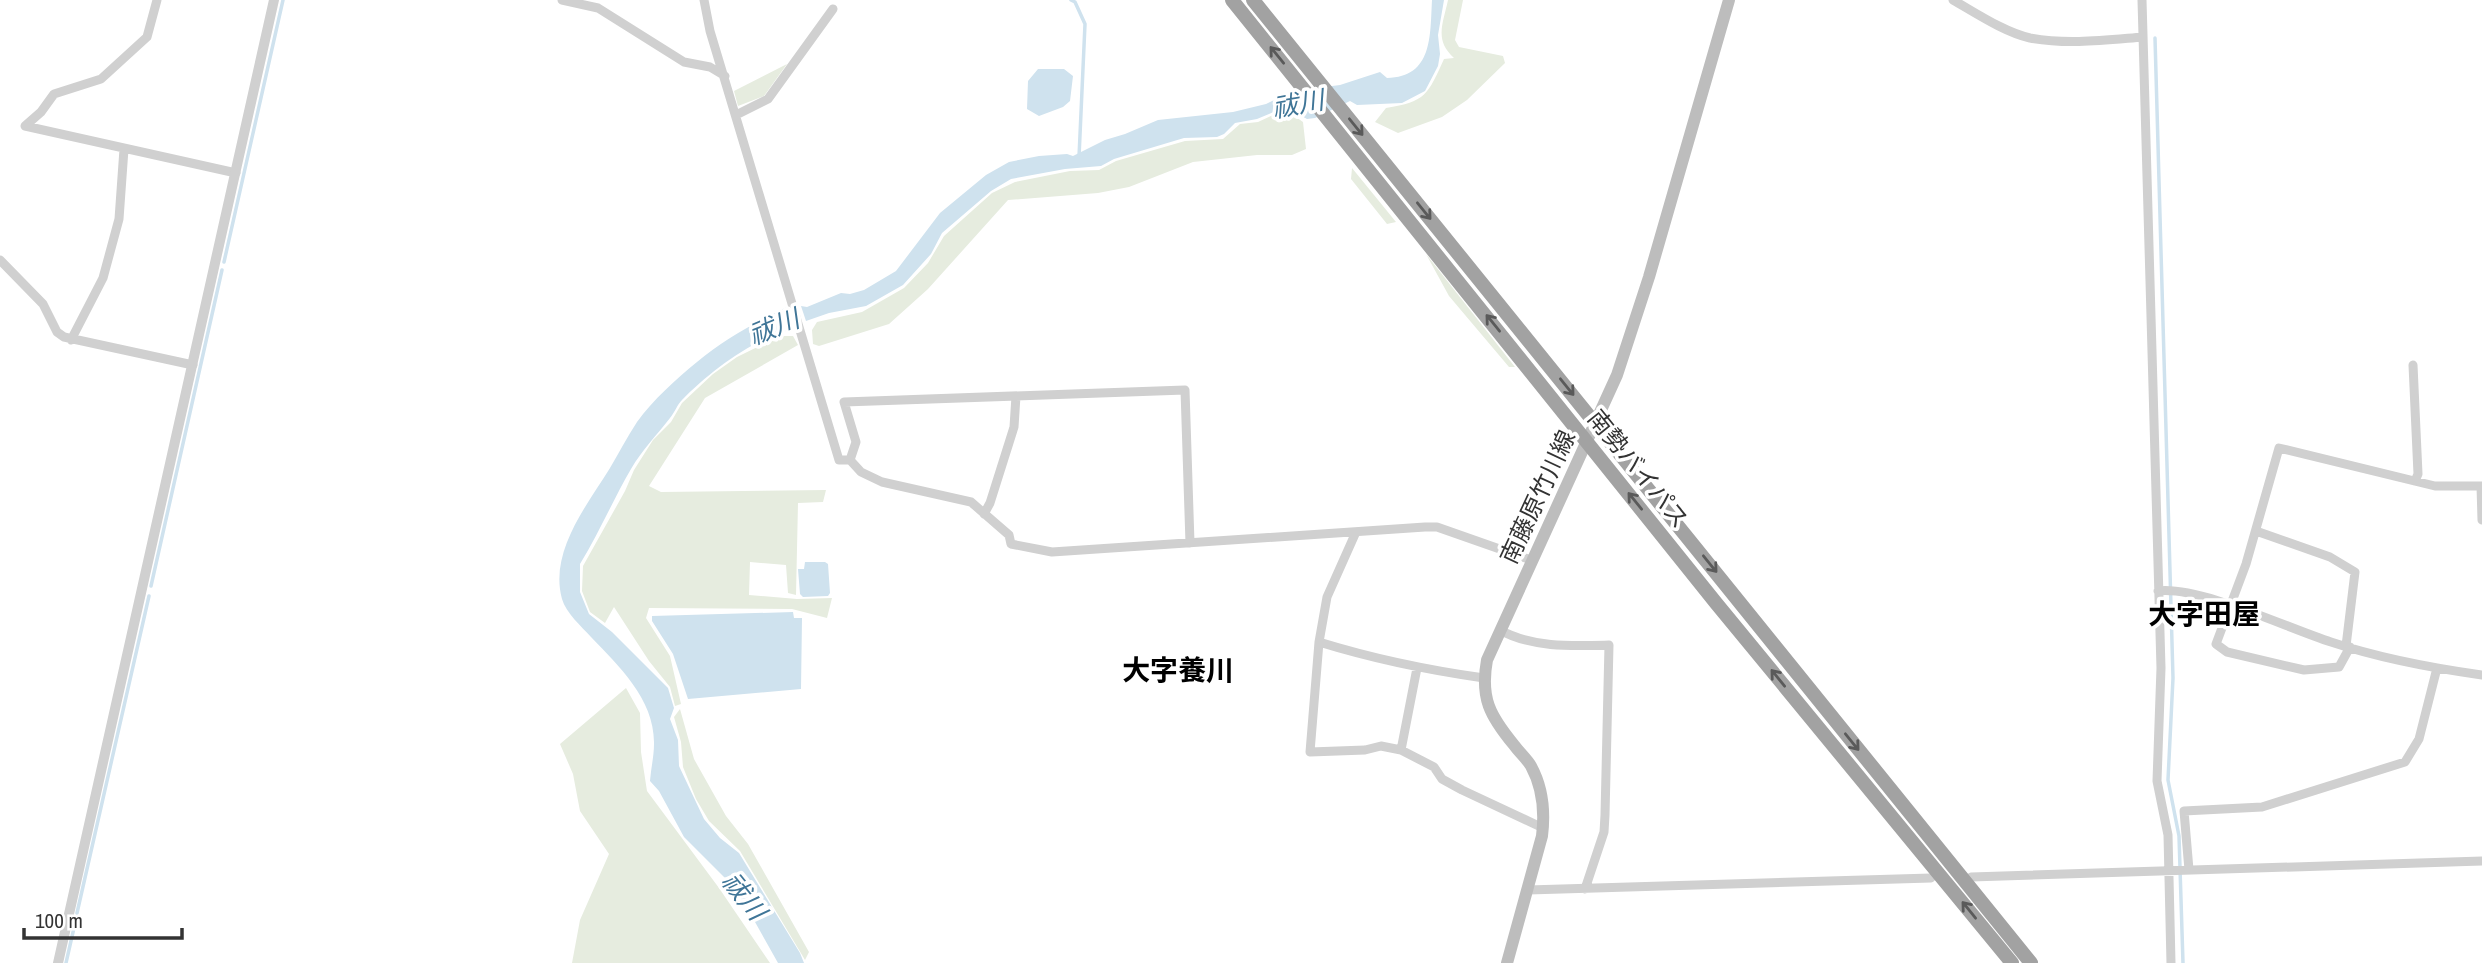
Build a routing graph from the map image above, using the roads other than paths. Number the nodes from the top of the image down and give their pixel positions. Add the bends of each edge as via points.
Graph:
1 (157, 0) edge
2 (274, 0) edge
3 (562, 0) edge
4 (704, 0) edge
5 (1232, 0) edge
6 (1252, 0) edge
7 (1729, 0) edge
8 (1953, 0) edge
9 (2142, 0) edge
10 (833, 9) dead end
11 (2143, 37) junction
12 (725, 76) junction
13 (736, 115) junction
14 (124, 149) junction
15 (236, 173) junction
16 (0, 260) edge
17 (71, 340) junction
18 (193, 365) junction
19 (2413, 365) dead end
20 (1016, 396) junction
21 (1595, 421) junction
22 (1588, 442) junction
23 (850, 460) junction
24 (2415, 481) junction
25 (2481, 486) edge
26 (985, 514) junction
27 (2482, 520) edge
28 (2256, 531) junction
29 (1356, 532) junction
30 (1190, 543) junction
31 (1531, 560) junction
32 (2161, 590) junction
33 (2230, 606) junction
34 (1500, 630) junction
35 (1319, 642) junction
36 (2348, 646) junction
37 (1417, 668) junction
38 (2437, 668) junction
39 (2482, 675) edge
40 (1484, 678) junction
41 (1401, 750) junction
42 (1543, 828) junction
43 (2482, 861) edge
44 (2187, 870) junction
45 (2171, 871) junction
46 (1971, 877) dead end
47 (1931, 878) dead end
48 (1528, 890) junction
49 (1584, 890) junction
50 (58, 963) edge
51 (1507, 963) edge
52 (2012, 963) edge
53 (2031, 963) edge
54 (2171, 963) edge

1 - 14 street via 148,37 101,79 54,94 25,126
2 - 15 street
3 - 12 street via 598,8 684,62 710,67
4 - 12 street
22 -> 5 highway, 南勢バイパス
6 -> 21 highway, 南勢バイパス
7 - 21 main road, 南藤原竹川線 via 1637,315 1617,376
8 - 11 street via 2028,37 2073,42
9 - 11 street
10 - 13 street via 768,99
11 - 32 street
12 - 13 street
13 - 23 street via 839,460
14 - 15 street
14 - 17 street via 119,219 103,278
15 - 18 street
16 - 17 street via 43,304 57,332
17 - 18 street
18 - 50 street
19 - 24 street
20 - 23 street via 844,402 856,442
20 - 26 street via 1014,428
20 - 30 street via 1185,390
21 - 22 main road, 南藤原竹川線
21 -> 53 highway, 南勢バイパス
22 - 31 main road, 南藤原竹川線
52 -> 22 highway, 南勢バイパス
23 - 26 street via 861,472 882,482 971,502
24 - 25 street
24 - 28 street via 2279,448
25 - 27 street
26 - 30 street via 1009,534 1011,544 1037,550
28 - 33 street
28 - 36 street via 2330,557 2355,572
29 - 30 street
29 - 31 street via 1437,527
29 - 35 street via 1327,597
31 - 34 main road, 南藤原竹川線
32 - 33 street via 2175,589
32 - 45 street via 2157,781
33 - 36 street
33 - 36 street via 2216,644 2227,652 2304,670 2339,667
34 - 40 main road, 南藤原竹川線
34 - 49 street via 1537,643 1609,645 1604,832
35 - 37 street
35 - 41 street via 1310,752 1381,746
36 - 38 street
37 - 40 street
37 - 41 street
38 - 39 street
38 - 44 street via 2418,739 2406,762 2262,807 2184,811
40 - 42 main road, 南藤原竹川線 via 1486,701 1495,721 1530,765 1539,785
41 - 42 street via 1462,790
42 - 48 main road, 南藤原竹川線
43 - 44 street
44 - 45 street
45 - 46 street
45 - 54 street
47 - 49 street
48 - 49 street
48 - 51 main road, 南藤原竹川線

